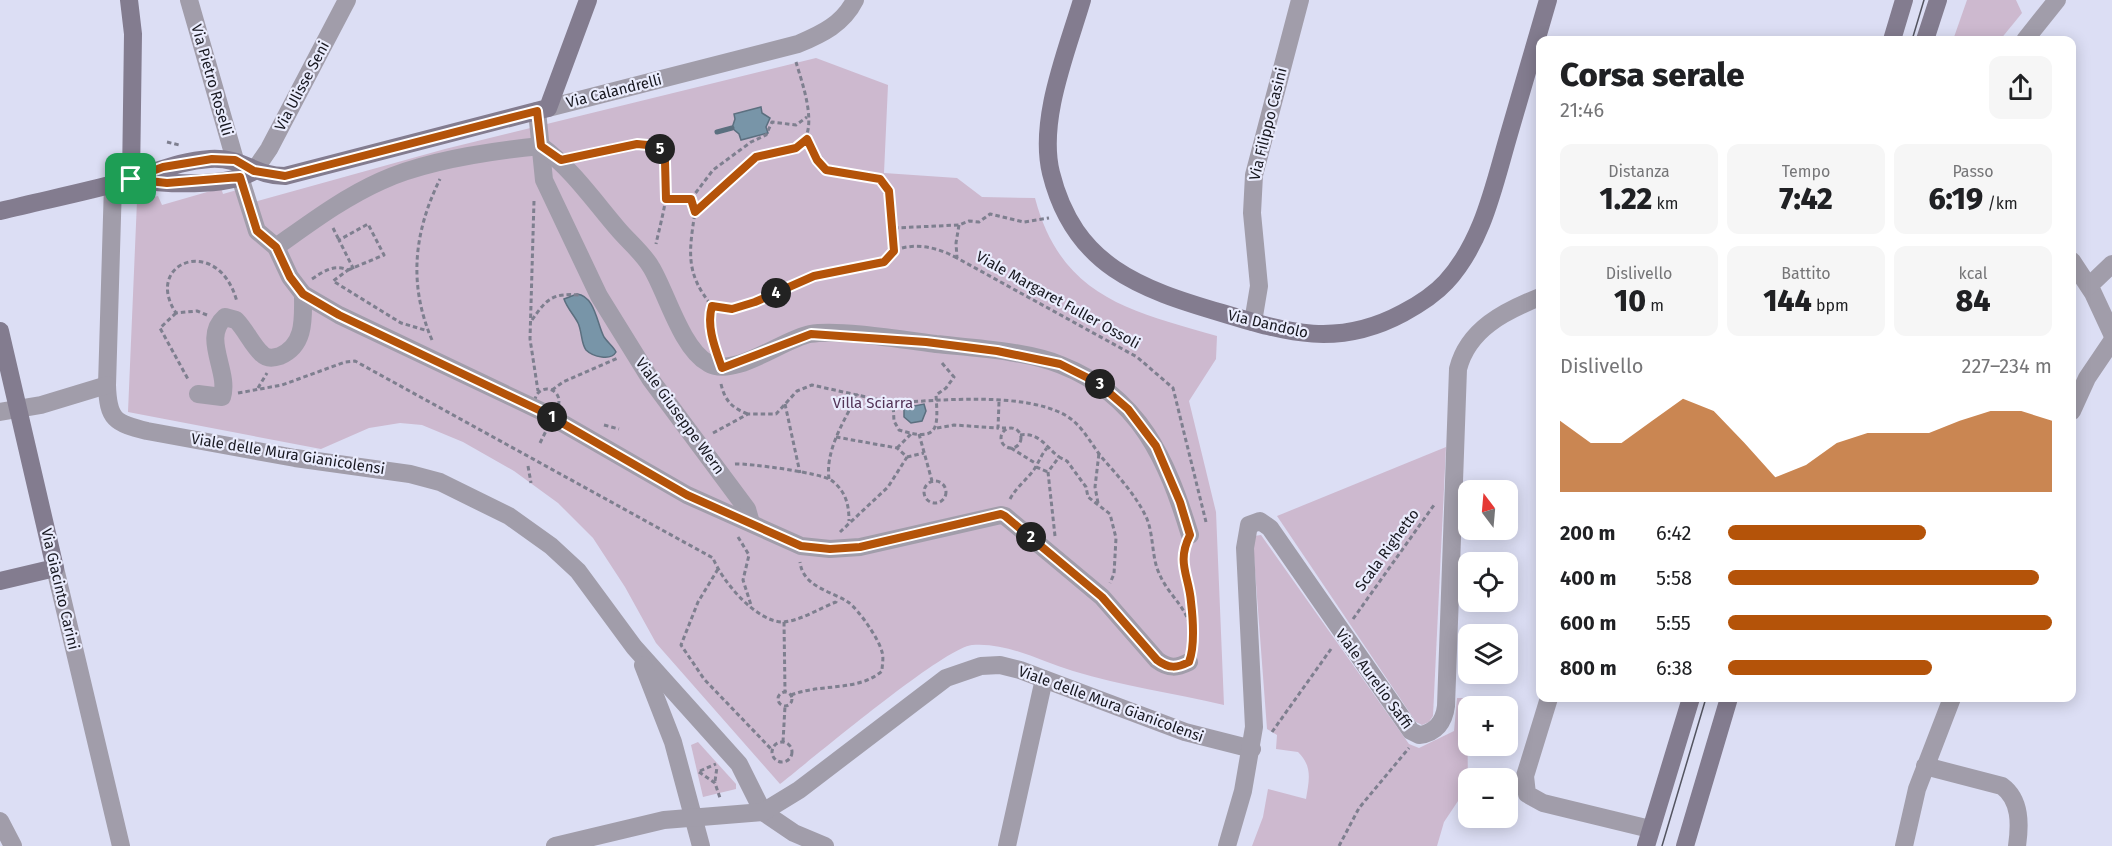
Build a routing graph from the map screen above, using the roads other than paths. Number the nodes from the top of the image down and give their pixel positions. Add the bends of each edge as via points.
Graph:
1 (129, 0) edge
2 (189, 0) edge
3 (348, 0) edge
4 (588, 0) edge
5 (855, 0) edge
6 (1082, 0) edge
7 (1300, 0) edge
8 (1548, 0) edge
9 (1904, 0) edge
10 (1938, 0) edge
11 (2057, 0) edge
12 (1537, 36) edge
13 (1893, 36) edge
14 (1926, 36) edge
15 (2028, 36) edge
16 (1536, 41) edge
17 (543, 109) junction
18 (541, 146) junction
19 (243, 169) junction
20 (131, 179) junction
21 (113, 184) junction
22 (0, 211) edge
23 (276, 247) junction
24 (2112, 264) edge
25 (2076, 267) edge
26 (2089, 286) junction
27 (300, 291) junction
28 (1536, 299) edge
29 (2106, 300) edge
30 (1253, 322) junction
31 (0, 331) edge
32 (2112, 333) edge
33 (2112, 341) edge
34 (107, 385) junction
35 (198, 394) road end
36 (2076, 402) edge
37 (9, 411) edge
38 (751, 523) junction
39 (1190, 535) road end
40 (55, 568) junction
41 (0, 581) edge
42 (634, 647) junction
43 (1189, 662) road end
44 (1044, 680) junction
45 (1548, 702) edge
46 (1690, 702) edge
47 (1728, 702) edge
48 (1950, 702) edge
49 (1252, 749) junction
50 (1925, 766) junction
51 (763, 812) junction
52 (694, 816) junction
53 (0, 821) edge
54 (1648, 838) edge
55 (1685, 844) edge
56 (13, 846) edge
57 (121, 846) edge
58 (555, 846) edge
59 (701, 846) edge
60 (825, 846) edge
61 (1007, 846) edge
62 (1227, 846) edge
63 (1904, 846) edge
64 (2017, 846) edge

1 - 20 street via 133,34
2 - 19 street, Via Pietro Roselli
3 - 19 street, Via Ulisse Seni via 269,149
4 - 17 street
5 - 17 street, Via Calandrelli via 829,30 791,46
6 - 30 street, Via Dandolo via 1048,129 1051,174 1067,215 1098,257 1130,281
7 - 30 street, Via Filippo Casini via 1254,175 1252,213 1259,278
8 - 12 street, Via Dandolo
9 - 13 street
10 - 14 street
11 - 15 street
16 - 30 street, Via Dandolo via 1486,211 1472,245 1448,280 1410,309 1374,327 1353,332 1307,334
17 - 18 street
17 - 19 street, Via Calandrelli via 298,173 274,176
18 - 23 street via 487,151 383,180 343,201
18 - 38 street, Viale Giuseppe Wern via 544,180 599,296 651,380 723,473 747,509
18 - 39 street via 561,160 651,266 669,310 708,363 722,368 811,334 950,345 1060,364 1098,383 1128,409 1156,446
19 - 20 street, Via Calandrelli via 212,159 183,163
19 - 23 street, Via Pietro Roselli via 257,231
20 - 21 street, Via Calandrelli
21 - 22 street, Via Calandrelli
21 - 34 street, Viale delle Mura Gianicolensi
23 - 27 street, Via Pietro Roselli
24 - 26 street
25 - 26 street
26 - 29 street
27 - 35 street via 303,327 299,339 282,355 262,355 236,320 225,317 219,322 214,334 225,387 222,397
27 - 38 street via 339,315 543,412 687,495
28 - 49 street, Viale Aurelio Saffi via 1487,325 1467,346 1456,379 1446,706 1442,721 1437,728 1414,734 1270,528 1256,520 1249,525 1246,536 1255,700
29 - 32 street
31 - 37 street, Via Giacinto Carini
33 - 36 street
34 - 37 street
34 - 42 street, Viale delle Mura Gianicolensi via 111,415 125,425 295,458 392,471 431,479 462,492 509,516 566,559
37 - 40 street, Via Giacinto Carini
38 - 43 street via 801,546 830,549 913,537 1001,514 1102,597 1164,665 1177,668
40 - 41 street
40 - 57 street, Via Giacinto Carini
42 - 51 street via 739,764
42 - 52 street via 690,774
44 - 49 street, Viale delle Mura Gianicolensi via 1185,732
44 - 51 street, Viale delle Mura Gianicolensi via 993,665 954,674 799,790
44 - 61 street
45 - 54 street via 1525,776 1527,794
46 - 54 street
47 - 55 street
48 - 50 street
49 - 62 street, Viale Aurelio Saffi
50 - 63 street
50 - 64 street via 2002,786 2010,792 2016,805
51 - 52 street
51 - 60 street via 802,837
52 - 58 street
52 - 59 street
53 - 56 street

